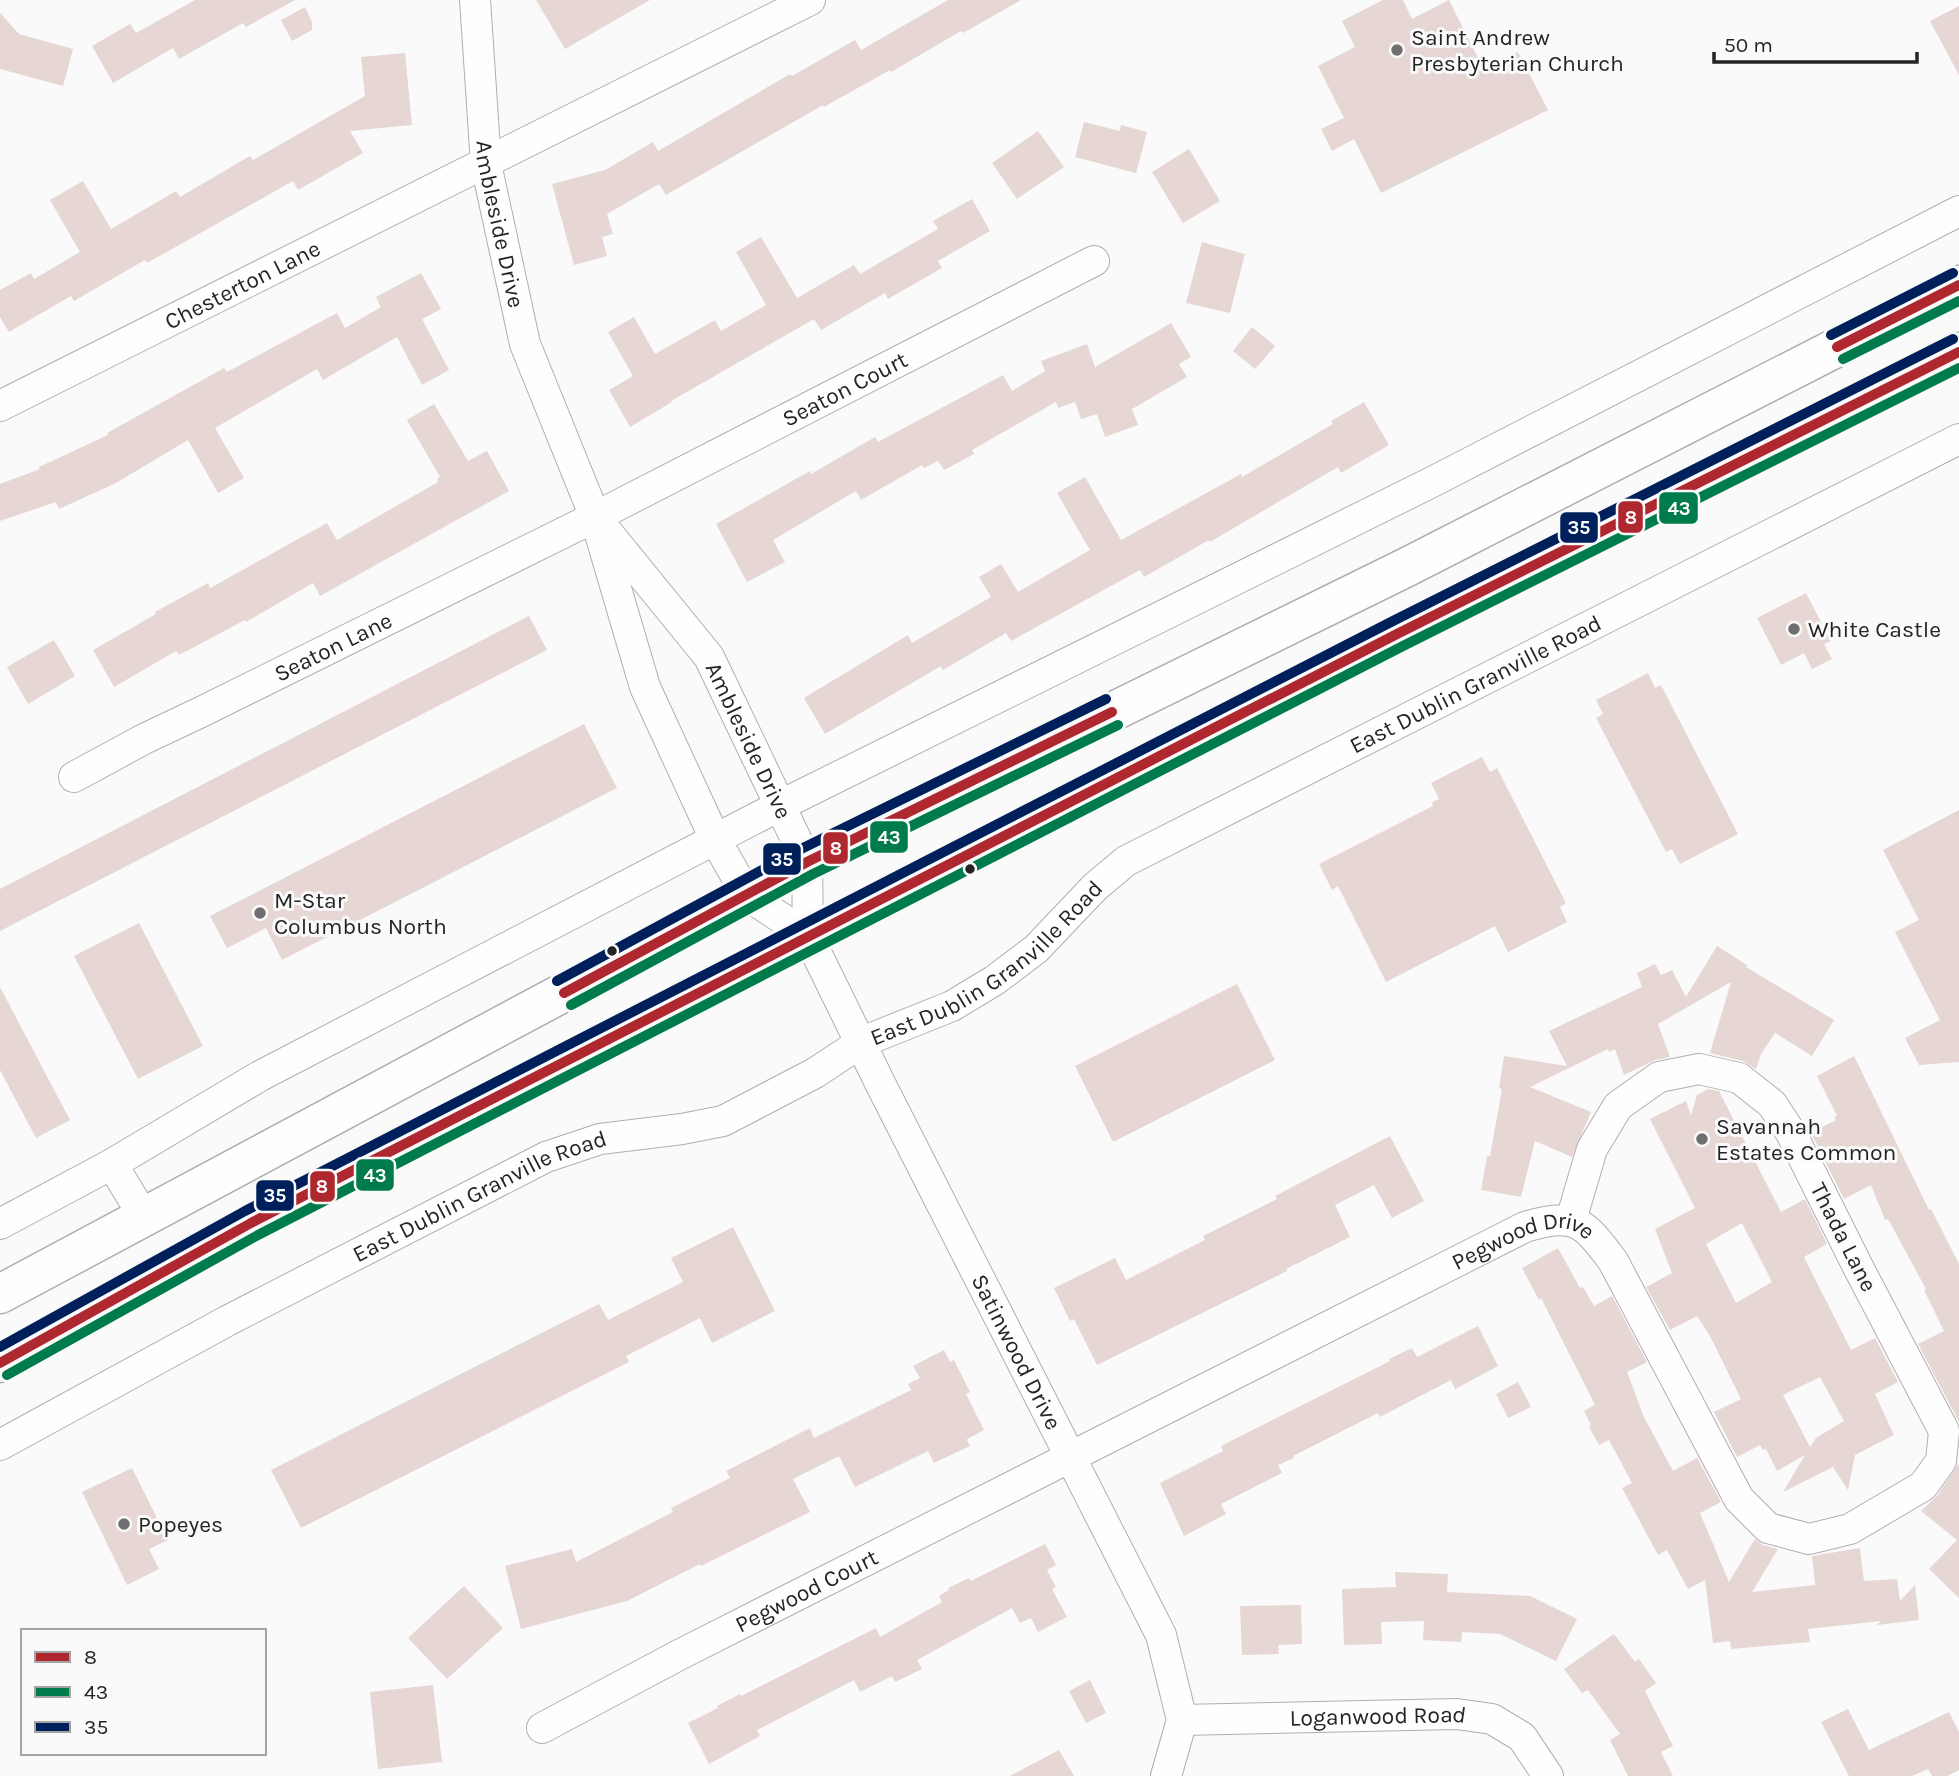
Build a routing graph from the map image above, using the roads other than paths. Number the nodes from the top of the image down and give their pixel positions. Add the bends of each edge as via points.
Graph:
1 (475, 0) edge
2 (810, 0) edge
3 (486, 163) junction
4 (1959, 211) edge
5 (1094, 261) dead end
6 (1959, 285) edge
7 (1959, 352) edge
8 (0, 406) edge
9 (1959, 439) edge
10 (595, 517) junction
11 (74, 777) dead end
12 (779, 806) junction
13 (715, 839) junction
14 (807, 862) junction
15 (747, 895) junction
16 (808, 936) junction
17 (862, 1042) junction
18 (112, 1164) junction
19 (144, 1217) junction
20 (1571, 1220) junction
21 (0, 1224) edge
22 (0, 1294) edge
23 (0, 1363) edge
24 (0, 1445) edge
25 (1070, 1456) junction
26 (1884, 1510) joint
27 (1182, 1720) junction
28 (542, 1728) dead end
29 (1166, 1776) edge
30 (1548, 1776) edge

1 - 3 street, Ambleside Drive
2 - 3 street, Chesterton Lane
3 - 8 street, Chesterton Lane
3 - 10 street, Ambleside Drive via 525,344
4 - 12 street via 1430,483
5 - 10 street, Seaton Court
6 - 14 main road via 1407,568
7 - 16 main road
9 - 17 street, East Dublin Granville Road via 1136,856 1095,887 1036,949 995,981 952,1006
10 - 11 street, Seaton Lane
10 - 12 street, Ambleside Drive via 709,657
10 - 13 street, Ambleside Drive via 645,687
12 - 13 street
12 - 14 street, Ambleside Drive
13 - 15 street, Ambleside Drive
13 - 18 street via 260,1076
14 - 15 main road
14 - 16 street, Ambleside Drive
15 - 16 street, Ambleside Drive
15 - 19 main road
16 - 17 street, Satinwood Drive
16 - 23 main road via 251,1223
17 - 24 street, East Dublin Granville Road via 815,1073 723,1121 600,1139 546,1157 227,1321
17 - 25 street, Satinwood Drive
18 - 19 street
18 - 21 street
19 - 22 main road
20 - 25 street, Pegwood Drive via 1525,1227
20 - 26 street, Pegwood Drive via 1591,1231 1613,1261 1739,1499 1768,1528 1809,1539 1850,1529
20 - 26 street, Thada Lane via 1592,1149 1618,1106 1659,1077 1699,1069 1739,1078 1772,1104 1944,1431 1941,1461 1923,1486
25 - 27 street, Satinwood Drive via 1161,1635
25 - 28 street, Pegwood Court
27 - 29 street, Satinwood Drive
27 - 30 street, Loganwood Road via 1457,1714 1492,1719 1522,1737

